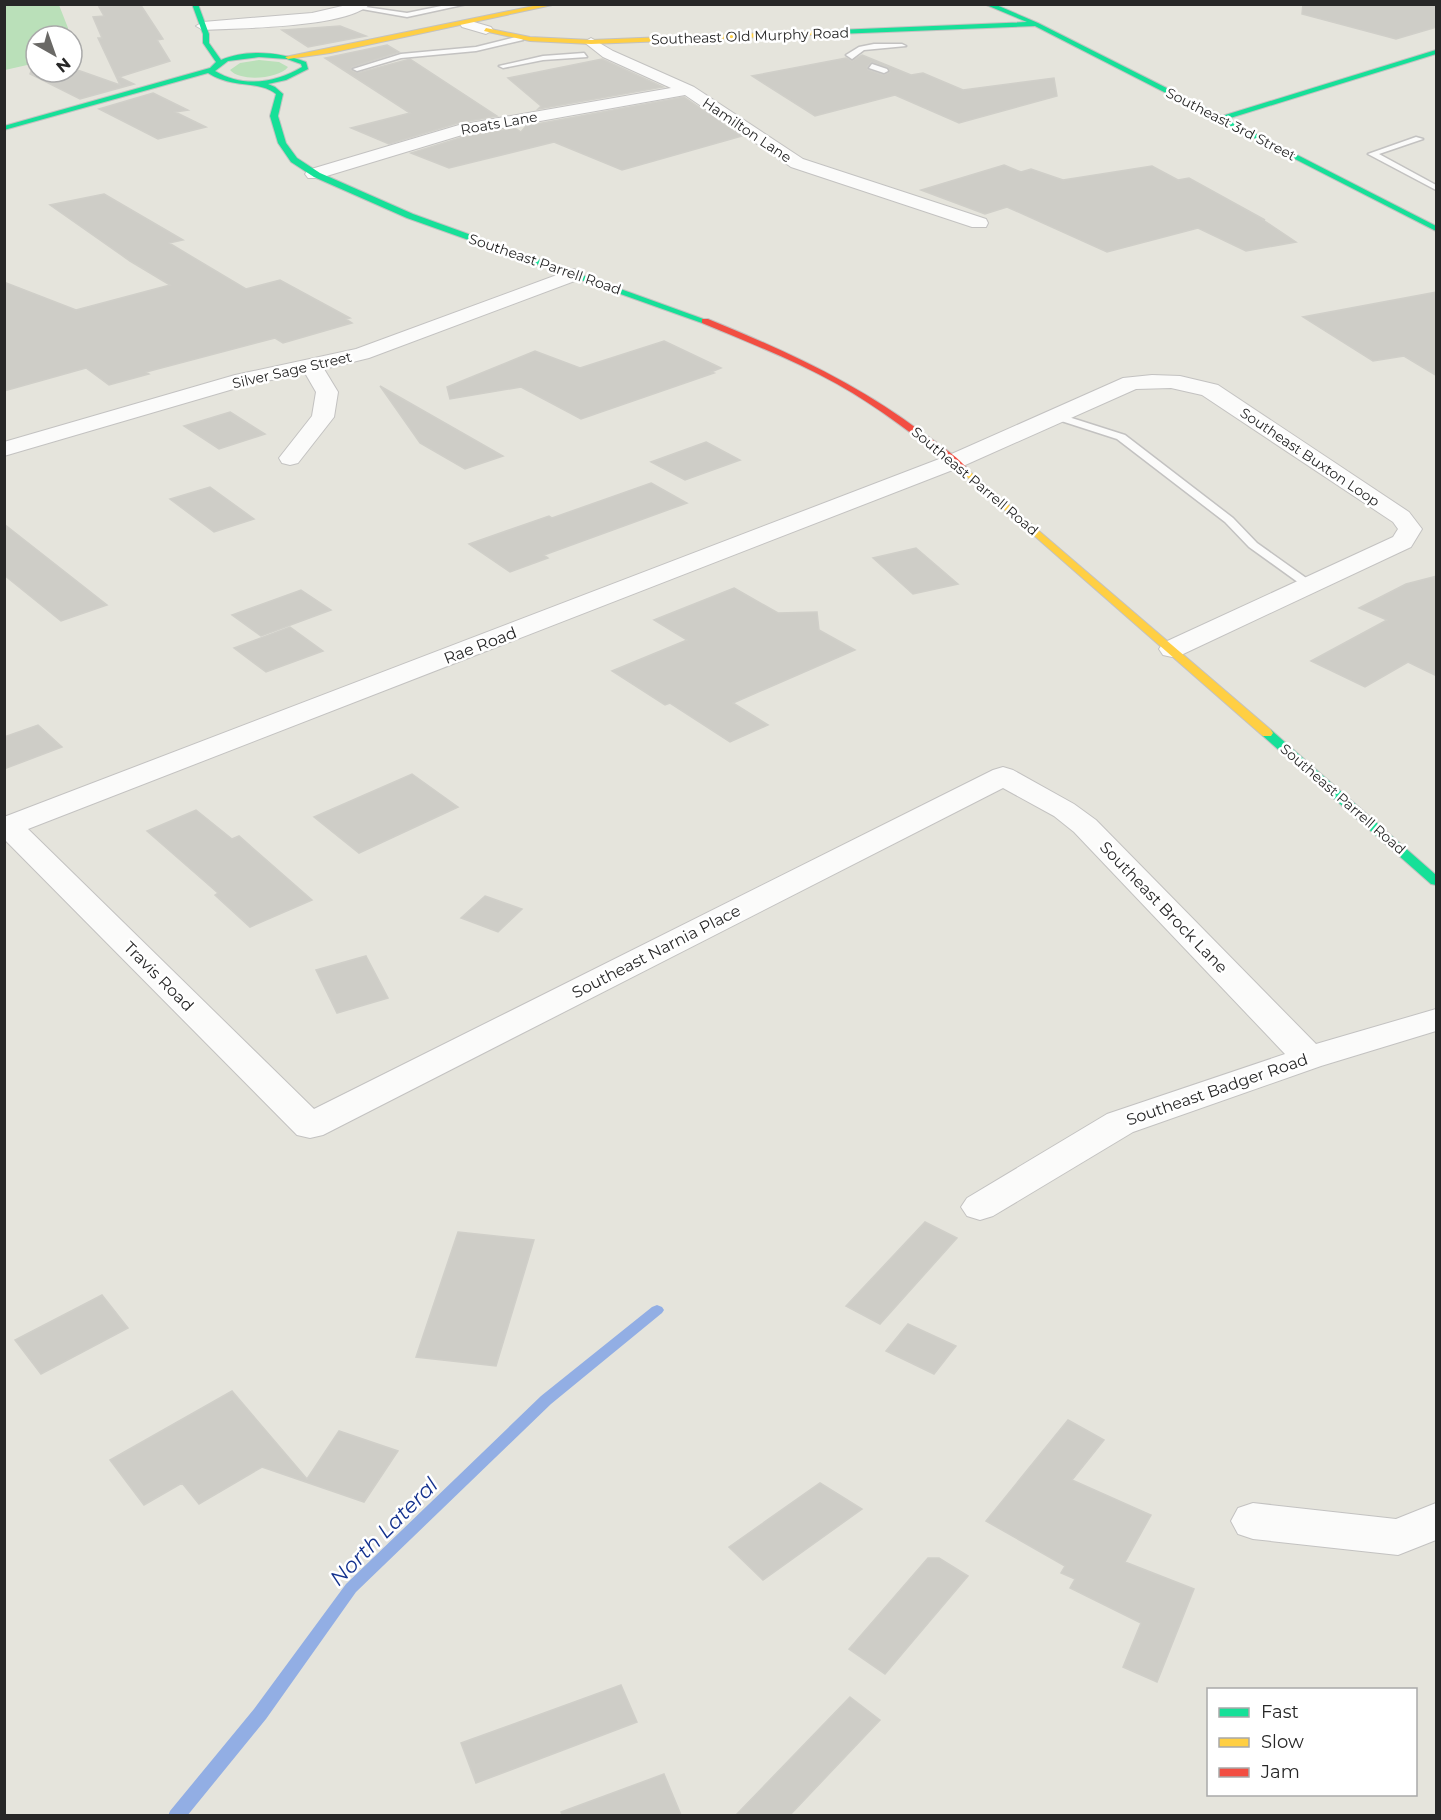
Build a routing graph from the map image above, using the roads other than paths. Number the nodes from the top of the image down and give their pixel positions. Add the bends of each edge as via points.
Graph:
1 (195, 4) edge
2 (464, 4) edge
3 (554, 4) edge
4 (987, 4) edge
5 (1008, 4) edge
6 (361, 6) edge
7 (1031, 21) junction
8 (461, 25) junction
9 (205, 30) junction
10 (486, 30) joint
11 (520, 38) junction
12 (544, 40) junction
13 (902, 46) dead end
14 (587, 49) junction
15 (1437, 52) edge
16 (259, 55) junction
17 (288, 57) junction
18 (852, 57) dead end
19 (543, 58) junction
20 (503, 66) dead end
21 (872, 66) dead end
22 (216, 67) junction
23 (357, 69) dead end
24 (884, 71) dead end
25 (301, 77) junction
26 (232, 82) junction
27 (257, 83) junction
28 (688, 90) junction
29 (106, 102) junction
30 (1221, 118) junction
31 (4, 128) edge
32 (1419, 139) dead end
33 (315, 174) junction
34 (1437, 188) edge
35 (979, 223) dead end
36 (1437, 229) edge
37 (573, 275) junction
38 (312, 366) junction
39 (1056, 416) junction
40 (4, 449) edge
41 (290, 458) dead end
42 (955, 461) junction
43 (1310, 585) junction
44 (1172, 650) junction
45 (1003, 776) joint
46 (7, 827) edge
47 (1437, 881) edge
48 (1437, 1020) edge
49 (1309, 1058) junction
50 (310, 1126) joint
51 (980, 1207) dead end
52 (1253, 1521) dead end
53 (1437, 1521) edge

1 - 9 street
2 - 6 lane via 407,15
3 - 8 street
4 - 7 street, Southeast 3rd Street
5 - 7 street, Southeast 3rd Street
6 - 9 street via 327,15
7 - 14 street, Southeast Old Murphy Road
7 - 30 street, Southeast 3rd Street
8 - 10 street, Southeast Old Murphy Road
8 - 17 street
8 - 25 street via 359,51
9 - 16 street via 226,44
9 - 22 street
10 - 11 street, Southeast Old Murphy Road
11 - 12 street, Southeast Old Murphy Road
11 - 23 lane via 481,50 401,56
12 - 14 street, Southeast Old Murphy Road
12 - 19 lane via 539,51
13 - 18 lane via 865,47 856,49
14 - 19 lane
14 - 28 street, Hamilton Lane via 612,55
15 - 30 street
16 - 17 street
16 - 22 street
17 - 25 street via 302,62
19 - 20 lane
21 - 24 lane
22 - 26 street via 214,76
22 - 29 street
25 - 27 street
26 - 27 street
26 - 29 street
27 - 33 street, Southeast Parrell Road via 280,94 274,116 285,127 282,143 290,155
28 - 33 street, Roats Lane via 459,130
28 - 35 street, Hamilton Lane via 797,162
29 - 31 street
30 - 36 street, Southeast 3rd Street
32 - 34 lane via 1372,154
33 - 37 street, Southeast Parrell Road via 410,216
37 - 38 street, Silver Sage Street via 362,354
37 - 42 street, Southeast Parrell Road via 696,317 777,350 842,383
38 - 40 street, Silver Sage Street via 243,380
38 - 41 street via 327,392 323,417
39 - 42 street, Southeast Buxton Loop
39 - 43 lane via 1121,437 1229,520 1253,545
39 - 43 street, Southeast Buxton Loop via 1131,383 1184,382 1210,390 1401,518 1410,529 1402,542
42 - 44 street, Southeast Parrell Road
42 - 46 street, Rae Road
43 - 44 street, Southeast Buxton Loop
44 - 47 street, Southeast Parrell Road
45 - 49 street, Southeast Brock Lane via 1085,826
45 - 50 street, Southeast Narnia Place
46 - 50 street, Travis Road
48 - 49 street, Southeast Badger Road
49 - 51 street, Southeast Badger Road via 1120,1123
52 - 53 street via 1398,1537

